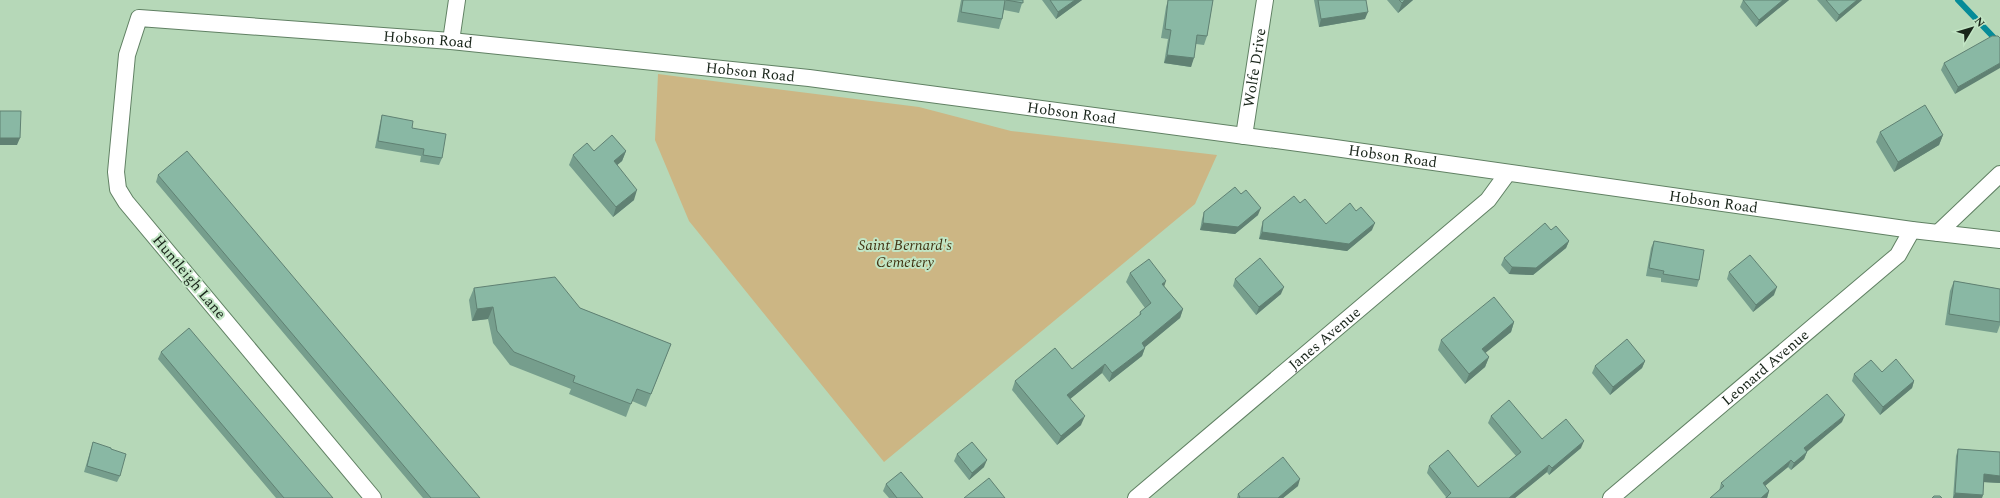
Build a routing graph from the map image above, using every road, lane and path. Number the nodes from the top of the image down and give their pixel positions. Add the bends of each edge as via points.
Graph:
1 (457, 0) edge
2 (1265, 0) edge
3 (139, 18) joint
4 (451, 41) junction
5 (1244, 136) junction
6 (1507, 174) junction
7 (2000, 174) edge
8 (1912, 230) junction
9 (1938, 233) junction
10 (2000, 240) edge
11 (373, 498) edge
12 (1136, 498) edge
13 (1611, 498) edge

1 - 4 street
2 - 5 street, Wolfe Drive
3 - 4 street, Hobson Road
3 - 11 street, Huntleigh Lane via 127,55 116,172 118,189 126,202
4 - 5 street, Hobson Road via 809,78
5 - 6 street, Hobson Road
6 - 8 street, Hobson Road
6 - 12 street, Janes Avenue via 1488,200
7 - 9 street
8 - 9 street, Hobson Road
8 - 13 street, Leonard Avenue via 1898,256
9 - 10 street, Hobson Road

